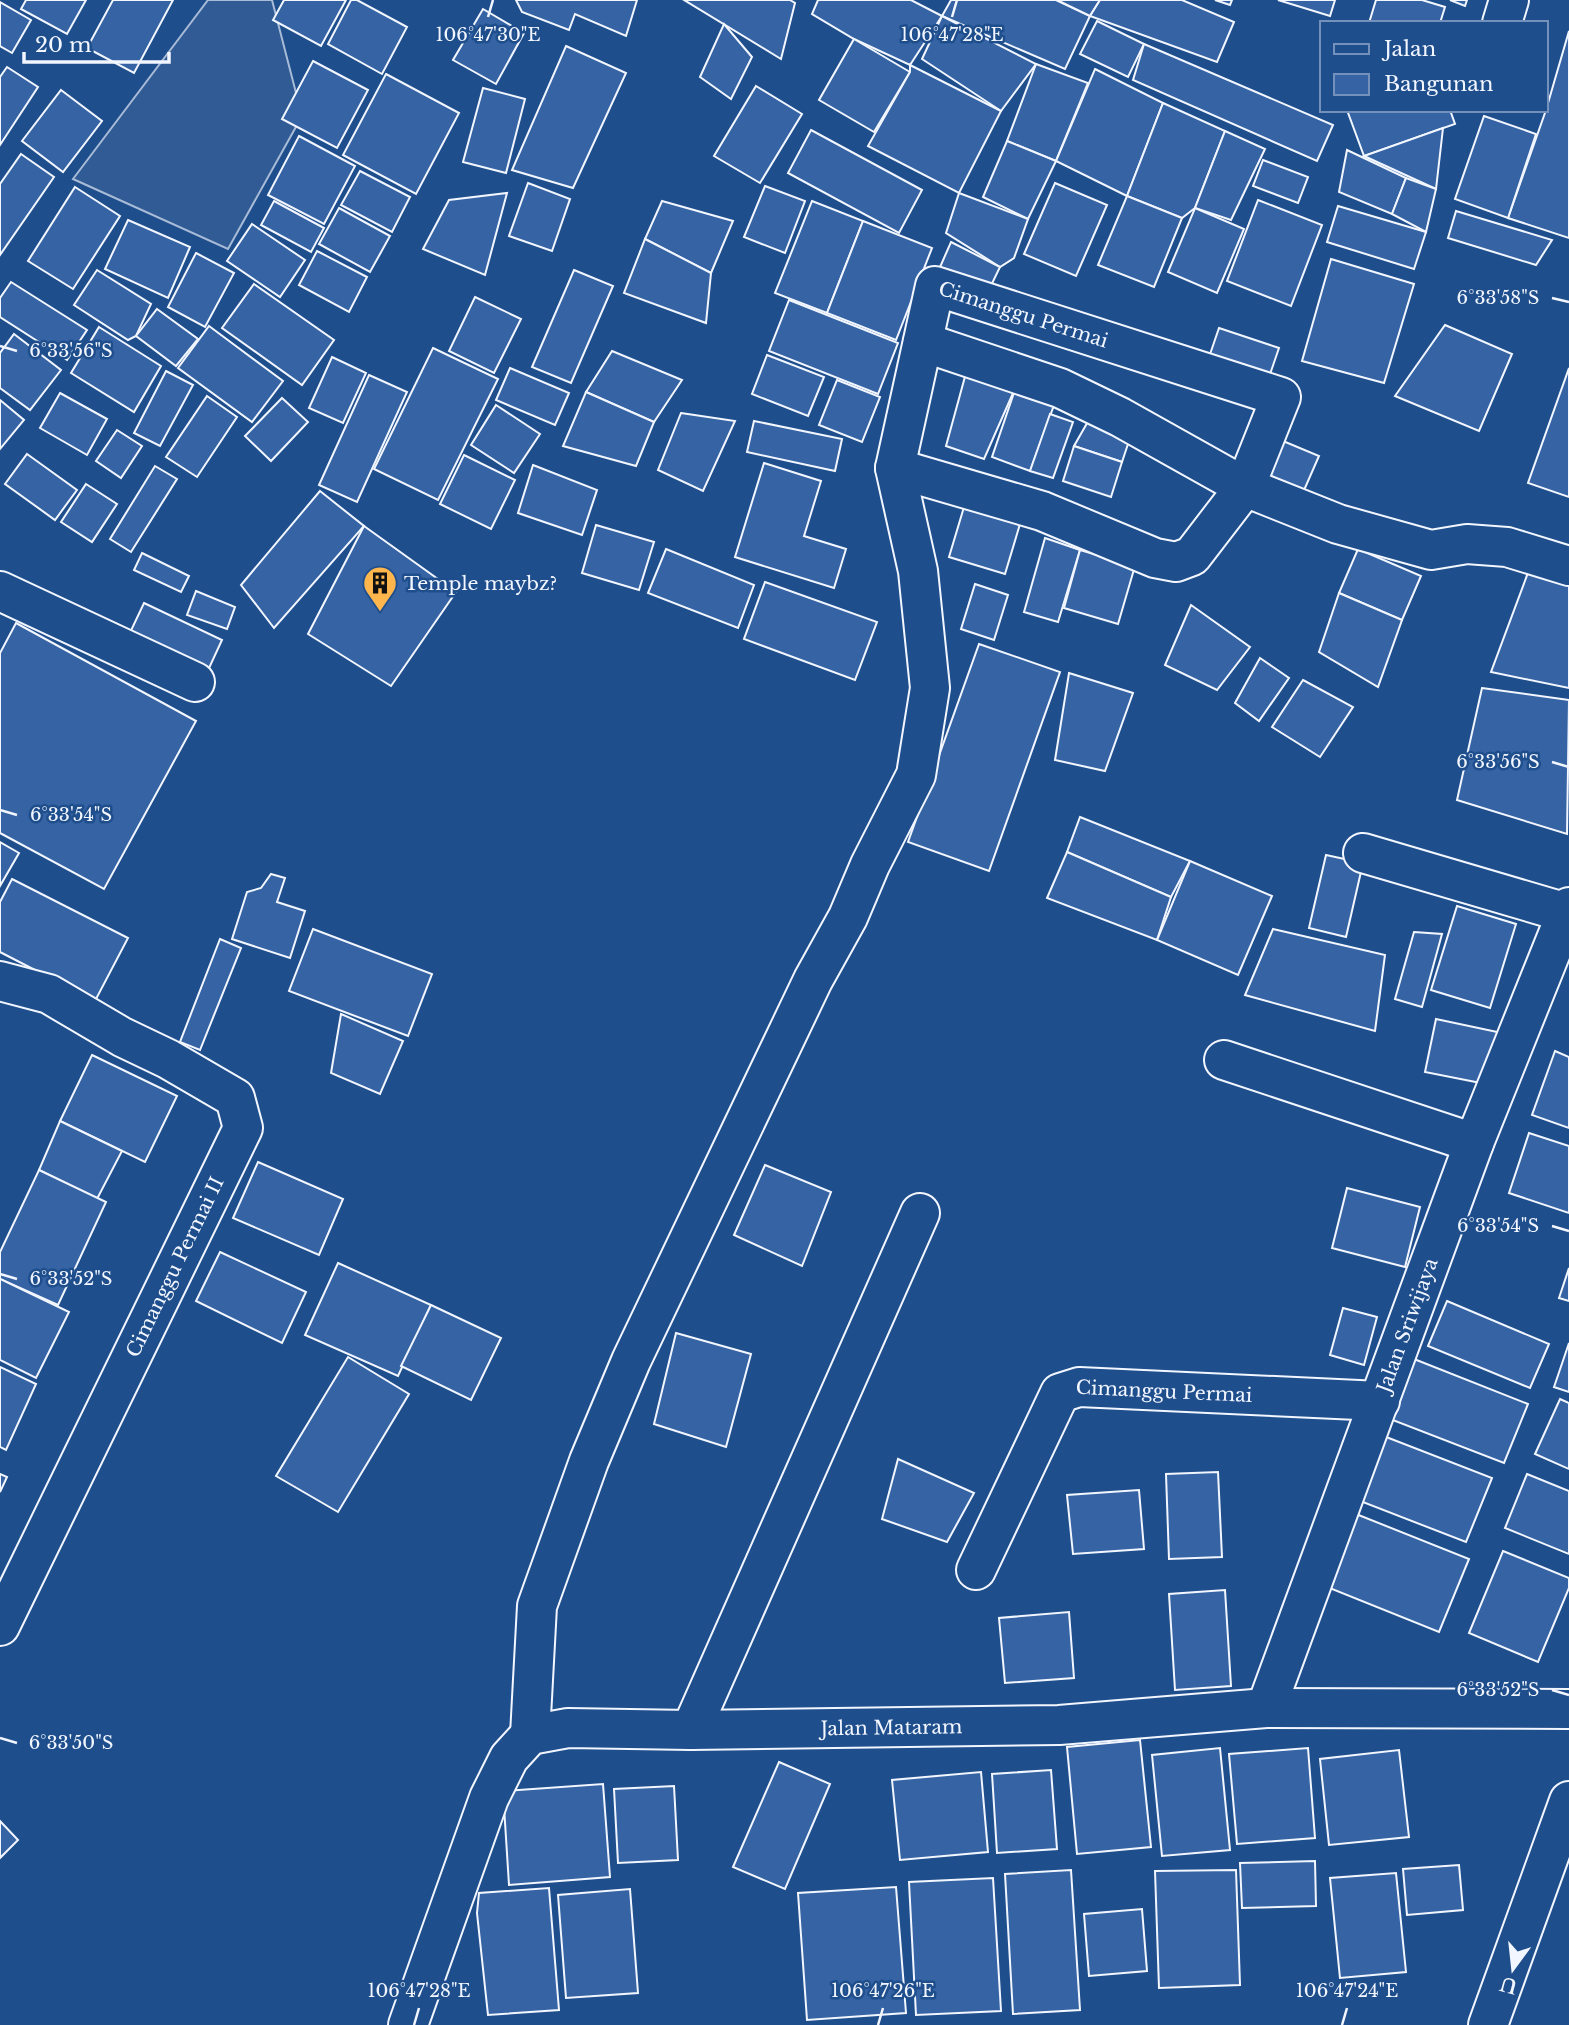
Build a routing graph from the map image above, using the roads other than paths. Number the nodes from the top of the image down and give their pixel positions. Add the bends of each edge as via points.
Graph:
1 (1509, 0) edge
2 (1503, 21) edge
3 (923, 342) junction
4 (895, 468) junction
5 (1245, 487) junction
6 (1569, 566) edge
7 (0, 591) edge
8 (195, 682) dead end
9 (1363, 853) dead end
10 (1568, 910) edge
11 (0, 981) edge
12 (1224, 1060) dead end
13 (1474, 1143) junction
14 (920, 1213) dead end
15 (1380, 1401) junction
16 (976, 1570) dead end
17 (0, 1626) edge
18 (1266, 1708) junction
19 (1569, 1709) edge
20 (691, 1730) junction
21 (530, 1735) junction
22 (1569, 1801) edge
23 (408, 2025) edge
24 (1488, 2025) edge

1 - 2 street
3 - 4 street, Cimanggu Permai
3 - 5 street via 1060,387
3 - 5 street, Cimanggu Permai via 935,286 1281,397
4 - 5 street via 1042,511 1155,558 1176,562 1192,556
4 - 21 street, Cimanggu Permai via 918,571 930,688 916,775 631,1361 589,1461 537,1606
5 - 6 street via 1338,524 1431,550 1467,544 1507,547
7 - 8 street
9 - 10 street
10 - 13 street, Jalan Sriwijaya
11 - 17 street, Cimanggu Permai II via 49,994 235,1098 243,1128
12 - 13 street
13 - 15 street, Jalan Sriwijaya
14 - 20 street
15 - 16 street, Cimanggu Permai via 1079,1387 1060,1393
15 - 18 street, Jalan Sriwijaya
18 - 19 street, Jalan Mataram
18 - 20 street, Jalan Mataram via 1059,1725
20 - 21 street, Jalan Mataram via 568,1727
21 - 23 street via 509,1758 489,1798
22 - 24 street

